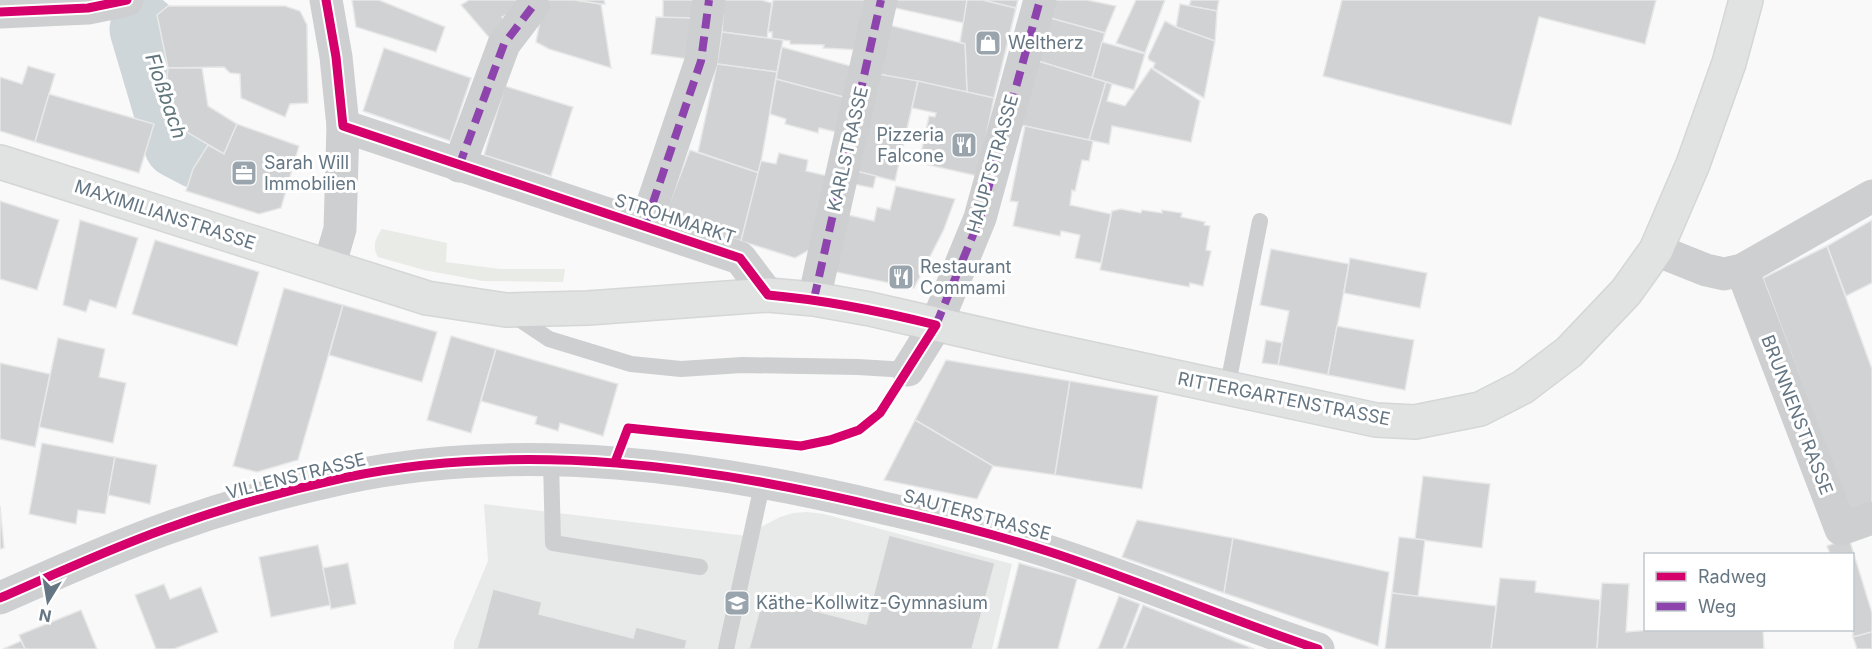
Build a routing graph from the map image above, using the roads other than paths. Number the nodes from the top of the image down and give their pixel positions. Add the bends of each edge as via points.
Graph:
1 (127, 0) edge
2 (326, 0) edge
3 (709, 0) edge
4 (881, 0) edge
5 (1040, 0) edge
6 (1746, 0) edge
7 (533, 6) dead end
8 (0, 12) edge
9 (343, 126) junction
10 (0, 162) edge
11 (459, 166) junction
12 (1872, 196) edge
13 (1260, 221) dead end
14 (645, 226) junction
15 (1656, 250) junction
16 (329, 267) junction
17 (1742, 270) junction
18 (768, 295) junction
19 (814, 299) junction
20 (506, 310) junction
21 (936, 325) junction
22 (908, 370) joint
23 (1227, 389) junction
24 (551, 461) junction
25 (615, 462) joint
26 (763, 481) junction
27 (1872, 518) edge
28 (700, 567) dead end
29 (0, 598) edge
30 (726, 649) edge
31 (1318, 649) edge

1 - 8 street via 87,8
2 - 9 street
3 - 14 street, STROHMARKT via 701,61
4 - 19 street, KARLSTRASSE
5 - 21 street, HAUPTSTRASSE via 980,218
6 - 15 main road, RITTERGARTENSTRASSE via 1729,63 1693,164
7 - 11 street via 504,44
9 - 11 street, STROHMARKT
9 - 16 street via 340,229
10 - 16 main road, MAXIMILIANSTRASSE
11 - 14 street, STROHMARKT
12 - 17 street
13 - 23 lane
14 - 18 street, STROHMARKT via 740,258
15 - 17 street via 1715,272
15 - 23 main road, RITTERGARTENSTRASSE via 1626,292 1569,351 1523,387 1480,409 1415,422 1376,420
16 - 20 main road via 426,298
17 - 27 street, BRUNNENSTRASSE via 1841,529
18 - 19 main road
18 - 20 main road
19 - 21 main road
20 - 22 lane via 549,339 631,364 681,369 742,365
21 - 22 street
21 - 23 main road, RITTERGARTENSTRASSE
24 - 25 street, VILLENSTRASSE
24 - 28 lane via 553,543
24 - 29 street, VILLENSTRASSE via 472,461 402,469 257,500 167,528
25 - 26 street, SAUTERSTRASSE
26 - 30 lane
26 - 31 street, SAUTERSTRASSE via 979,530 1046,550

